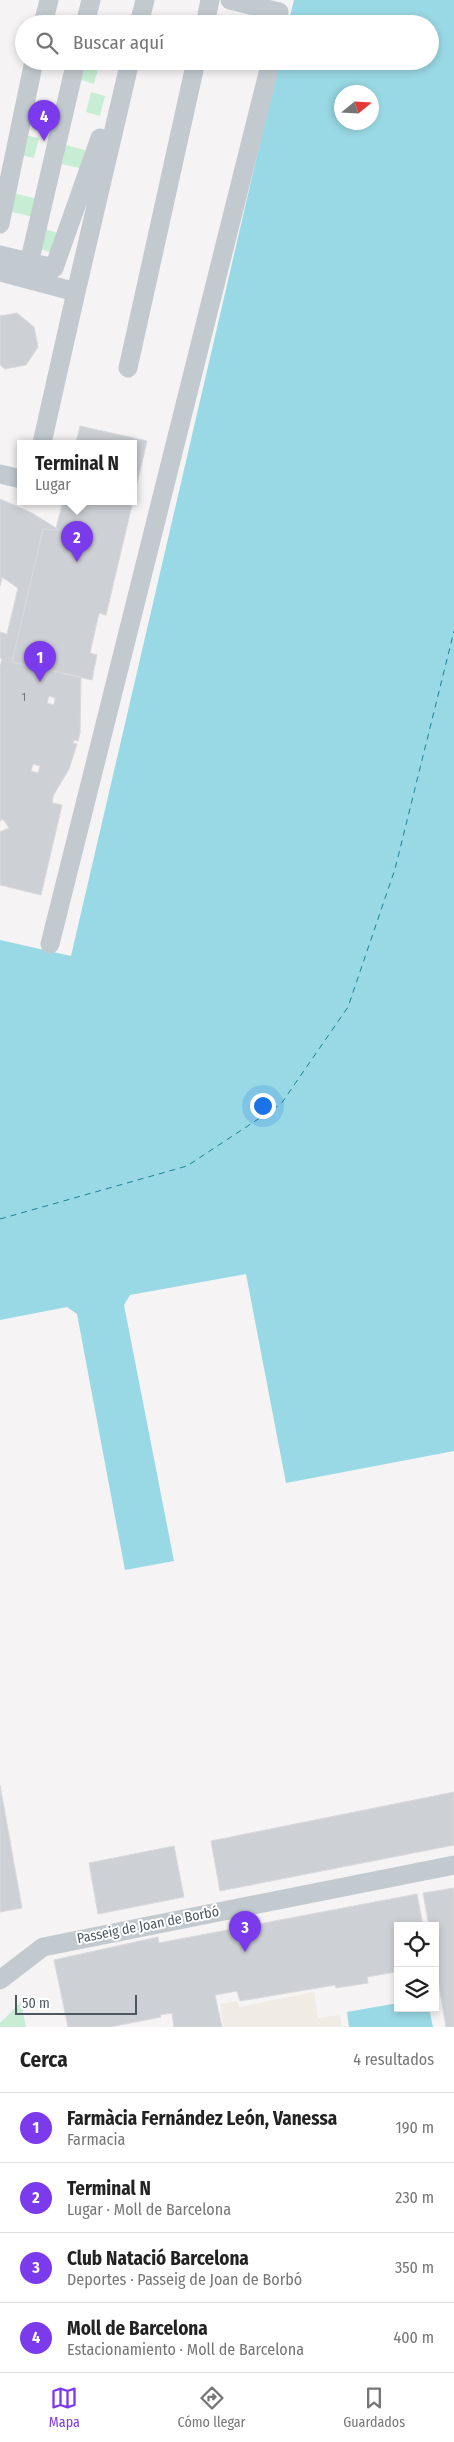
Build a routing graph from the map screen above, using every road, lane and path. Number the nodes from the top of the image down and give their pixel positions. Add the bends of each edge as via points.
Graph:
1 (36, 0) edge
2 (49, 0) edge
3 (91, 0) edge
4 (132, 0) edge
5 (144, 0) edge
6 (210, 0) edge
7 (230, 0) edge
8 (279, 12) edge
9 (33, 15) edge
10 (45, 15) edge
11 (87, 15) edge
12 (128, 15) edge
13 (141, 15) edge
14 (207, 15) edge
15 (20, 70) edge
16 (32, 70) edge
17 (74, 70) edge
18 (116, 70) edge
19 (128, 70) edge
20 (194, 70) edge
21 (269, 70) edge
22 (0, 155) edge
23 (0, 224) edge
24 (0, 255) edge
25 (28, 267) junction
26 (0, 272) edge
27 (76, 292) junction
28 (128, 368) dead end
29 (43, 440) edge
30 (0, 474) edge
31 (17, 478) edge
32 (50, 944) dead end
33 (454, 1865) edge
34 (0, 1980) edge

1 - 9 street
2 - 10 street
3 - 11 street
4 - 12 street
5 - 13 street
6 - 14 street
7 - 8 street
15 - 22 street
16 - 23 street
17 - 25 street
18 - 25 street via 98,149 54,268
19 - 27 street
20 - 28 street
21 - 32 street
24 - 25 street
26 - 27 street
27 - 29 street
30 - 31 street
33 - 34 street, Passeig de Joan de Borbó via 43,1947

